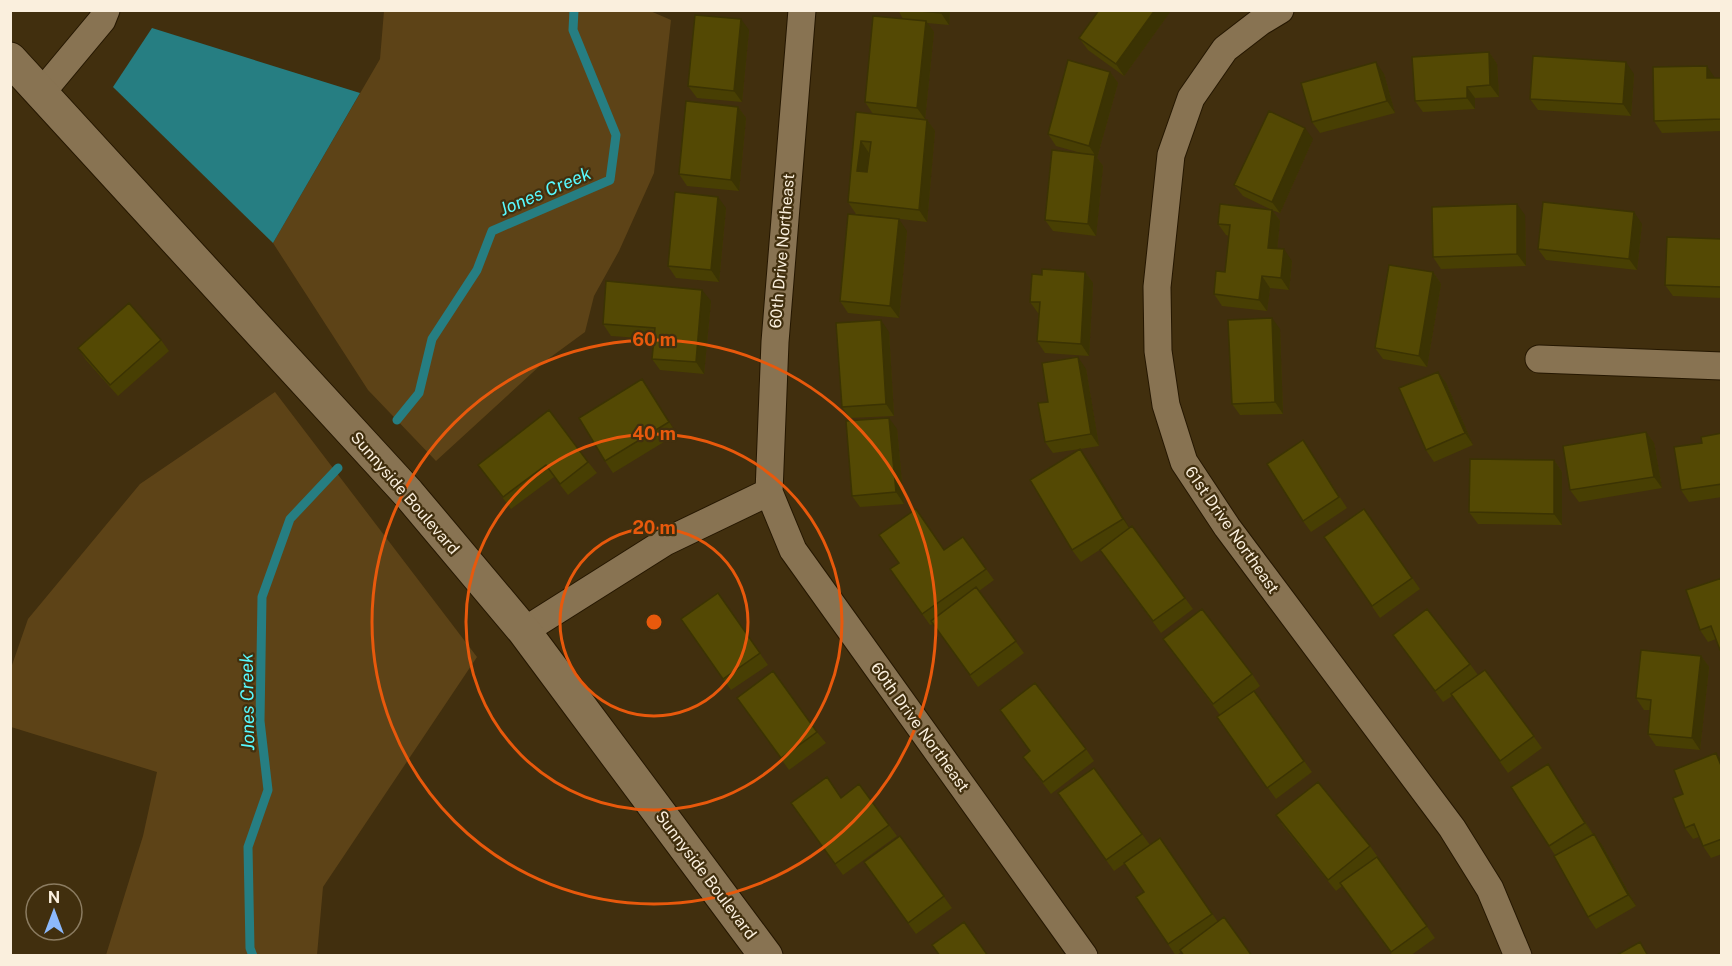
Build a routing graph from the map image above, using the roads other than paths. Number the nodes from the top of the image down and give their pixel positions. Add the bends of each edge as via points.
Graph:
1 (106, 10) edge
2 (802, 10) edge
3 (1280, 10) edge
4 (10, 59) edge
5 (42, 92) junction
6 (1539, 359) dead end
7 (1722, 366) edge
8 (769, 492) junction
9 (524, 631) junction
10 (766, 956) edge
11 (1084, 956) edge
12 (1518, 956) edge

1 - 5 street
2 - 8 street, 60th Drive Northeast via 775,342
3 - 12 street, 61st Drive Northeast via 1225,49 1191,98 1171,155 1157,286 1158,351 1166,405 1184,462 1227,527 1452,828 1490,889
4 - 5 street, Sunnyside Boulevard
5 - 9 street, Sunnyside Boulevard via 408,493
6 - 7 street
8 - 9 street via 665,542
8 - 11 street, 60th Drive Northeast via 793,550
9 - 10 street, Sunnyside Boulevard

